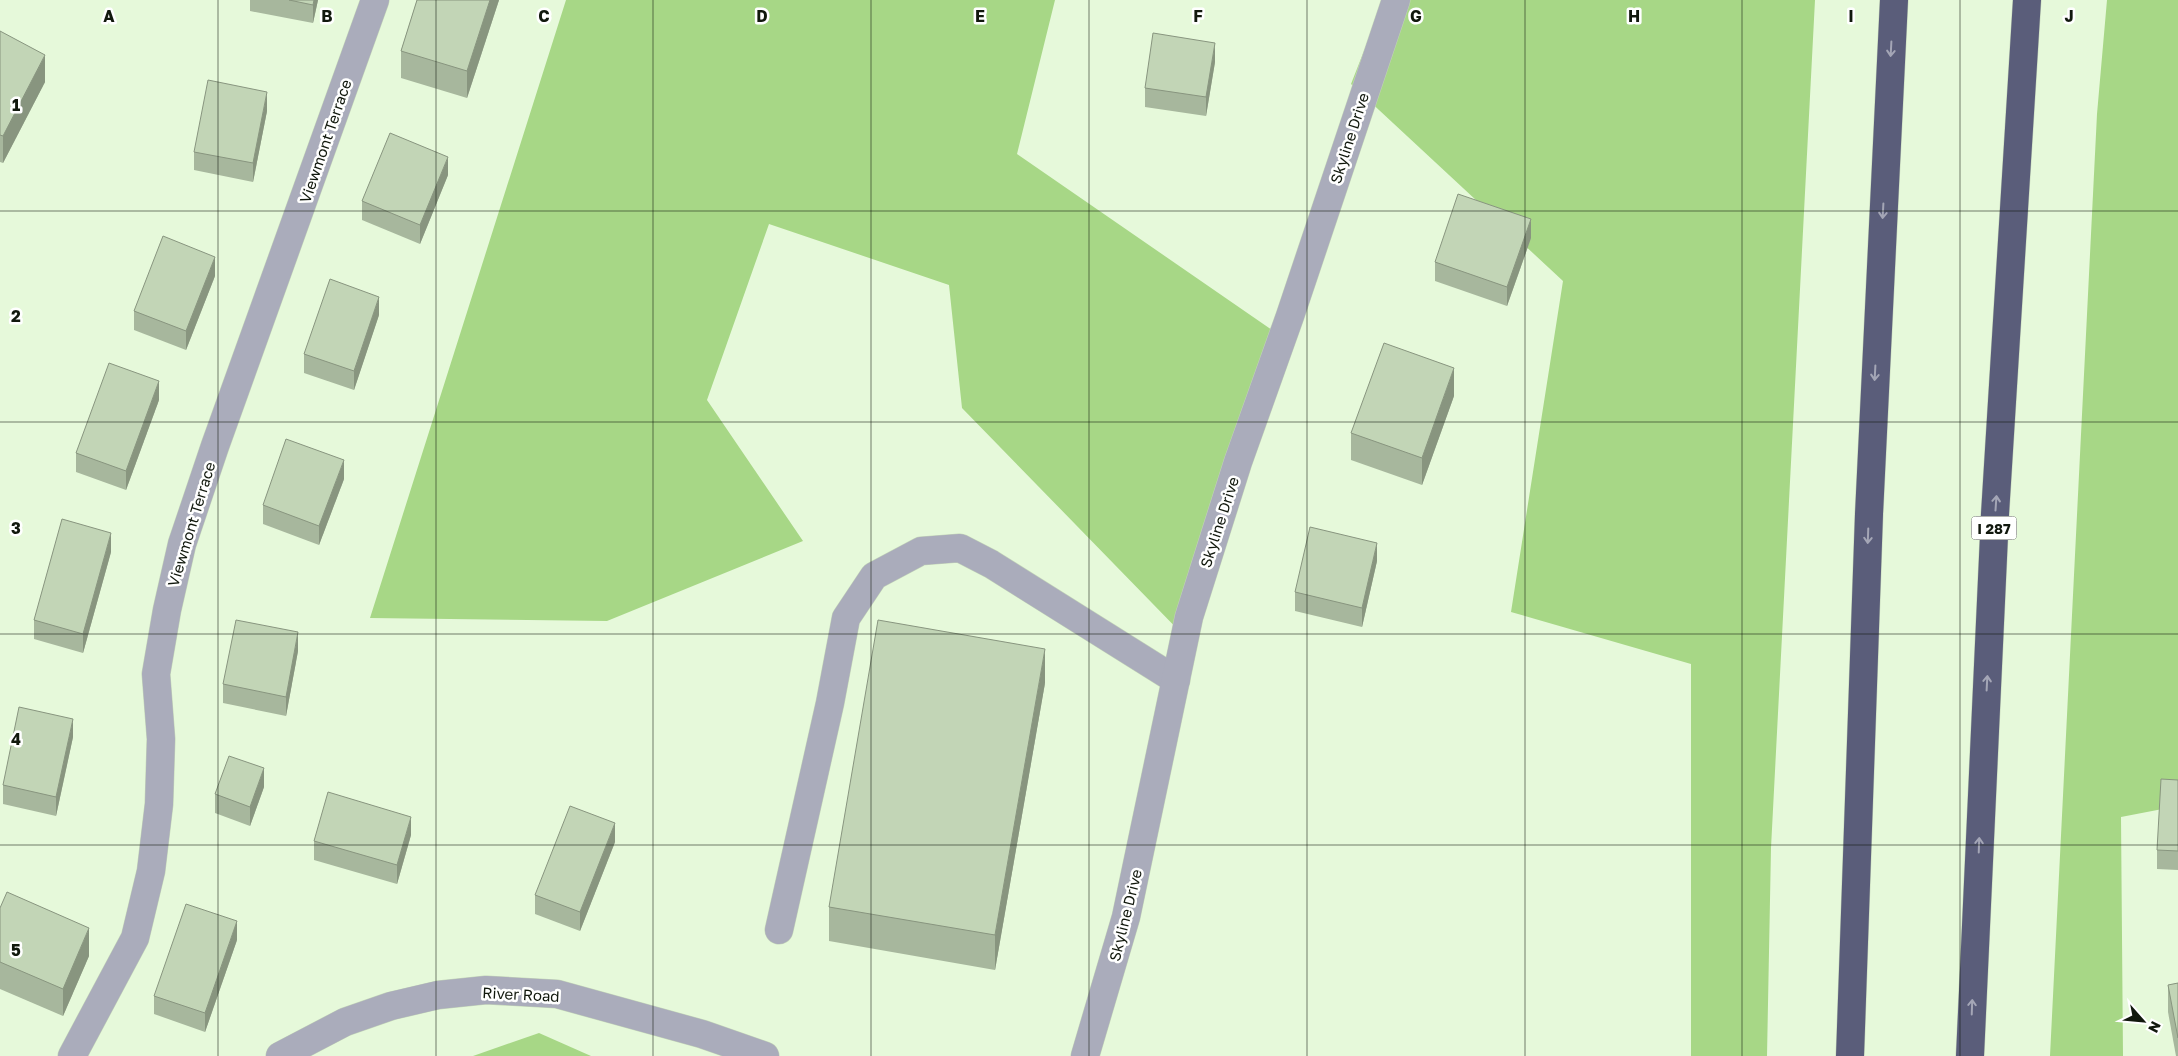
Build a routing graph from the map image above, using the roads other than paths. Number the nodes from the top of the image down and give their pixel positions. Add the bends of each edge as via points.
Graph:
1 (375, 0) edge
2 (1396, 0) edge
3 (1894, 0) edge
4 (2027, 0) edge
5 (1176, 680) junction
6 (778, 930) dead end
7 (72, 1056) edge
8 (280, 1056) edge
9 (765, 1056) edge
10 (1085, 1056) edge
11 (1850, 1056) edge
12 (1970, 1056) edge

1 - 7 street, Viewmont Terrace via 182,544 156,674 161,740 159,804 151,871 135,938
2 - 5 street, Skyline Drive via 1238,462 1189,617
3 -> 11 highway via 1869,514
12 -> 4 highway, I 287 via 1995,514
5 - 6 street via 991,564 960,548 921,551 874,576 846,618 830,704
5 - 10 street, Skyline Drive via 1126,917
8 - 9 street, River Road via 345,1022 391,1006 438,995 486,990 557,994 702,1034

